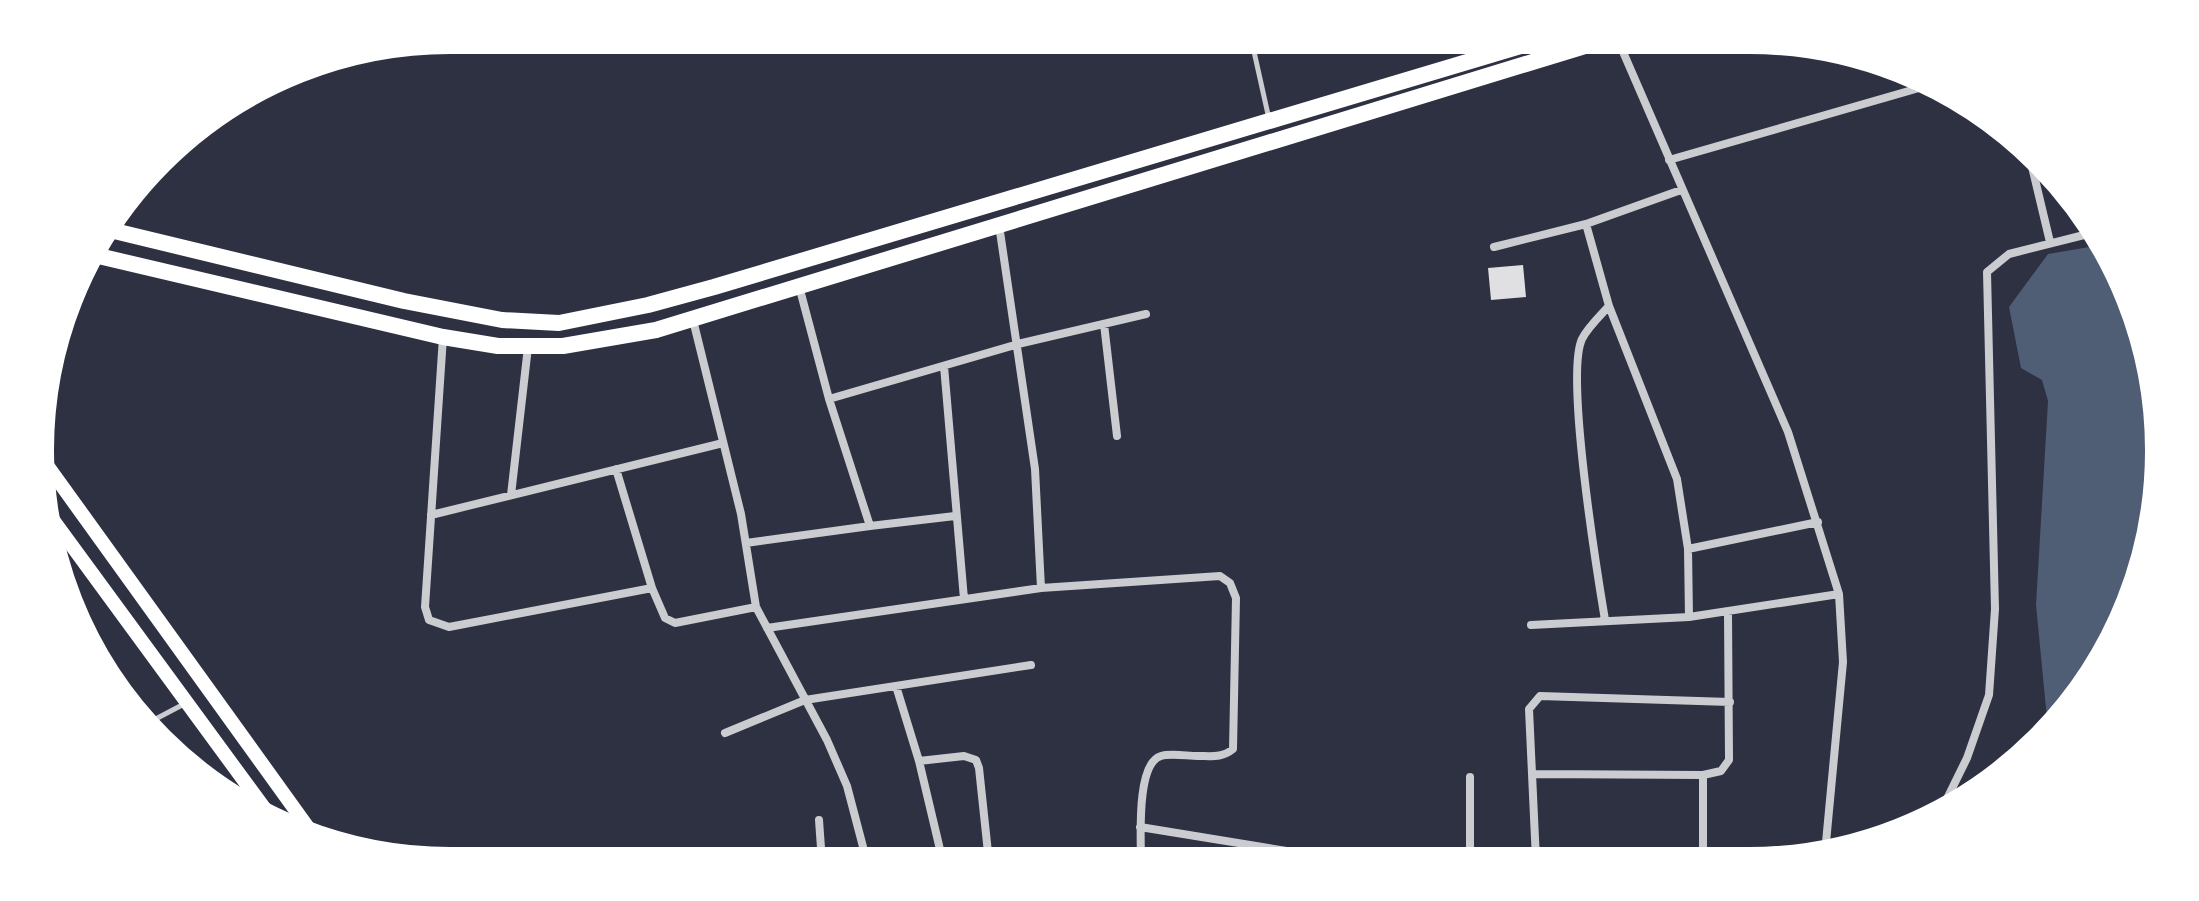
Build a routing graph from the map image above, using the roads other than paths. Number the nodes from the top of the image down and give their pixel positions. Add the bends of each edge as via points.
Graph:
1 (1254, 52) edge
2 (1499, 52) edge
3 (1565, 52) edge
4 (1623, 52) edge
5 (1916, 89) edge
6 (1269, 119) junction
7 (1669, 160) junction
8 (2033, 173) edge
9 (1681, 190) junction
10 (1586, 224) junction
11 (999, 225) junction
12 (117, 232) edge
13 (2084, 235) edge
14 (2050, 242) junction
15 (1494, 247) dead end
16 (102, 257) edge
17 (799, 285) junction
18 (1609, 306) junction
19 (1146, 314) dead end
20 (693, 320) junction
21 (1104, 324) junction
22 (443, 337) junction
23 (1018, 344) junction
24 (528, 347) junction
25 (944, 366) junction
26 (829, 399) junction
27 (1117, 436) dead end
28 (723, 443) junction
29 (616, 469) junction
30 (53, 473) edge
31 (511, 495) junction
32 (431, 515) junction
33 (955, 516) junction
34 (1818, 522) junction
35 (870, 526) junction
36 (61, 530) edge
37 (746, 543) junction
38 (1688, 549) junction
39 (652, 588) junction
40 (1041, 588) junction
41 (1839, 594) junction
42 (964, 599) junction
43 (756, 607) junction
44 (1728, 613) junction
45 (1689, 617) junction
46 (1605, 620) junction
47 (1531, 625) dead end
48 (767, 628) junction
49 (1031, 665) dead end
50 (896, 686) junction
51 (805, 700) junction
52 (1730, 702) junction
53 (187, 703) junction
54 (156, 719) edge
55 (725, 733) dead end
56 (919, 761) junction
57 (1534, 774) junction
58 (1703, 775) junction
59 (1470, 777) dead end
60 (1948, 796) edge
61 (258, 800) edge
62 (819, 820) dead end
63 (303, 821) edge
64 (1140, 827) junction
65 (1826, 841) edge
66 (821, 849) edge
67 (864, 849) edge
68 (940, 849) edge
69 (987, 849) edge
70 (1141, 849) edge
71 (1271, 849) edge
72 (1470, 849) edge
73 (1536, 849) edge
74 (1703, 849) edge

1 - 6 lane
2 - 6 highway
3 - 11 highway
4 - 7 street
5 - 7 street
6 - 12 highway via 714,287 559,323 502,320 404,301
7 - 9 street
8 - 14 street
9 - 10 street
9 - 34 street via 1788,432
10 - 15 street
10 - 18 street
11 - 17 highway
11 - 23 street
13 - 14 street
14 - 60 street via 2009,254 1987,272 1995,609 1989,695
16 - 22 highway
17 - 20 highway
17 - 26 street
18 - 38 street via 1677,479
18 - 46 street via 1582,339 1577,357
19 - 21 street
20 - 24 highway via 599,340
20 - 28 street
21 - 23 street
21 - 27 street
22 - 24 highway
22 - 32 street
23 - 25 street
23 - 40 street via 1035,469
24 - 31 street
25 - 26 street
25 - 33 street
26 - 35 street
28 - 29 street
28 - 37 street
29 - 31 street
29 - 39 street
30 - 63 main road
31 - 32 street
32 - 39 street via 425,607 437,625 449,627
33 - 35 street
33 - 42 street
34 - 38 street
34 - 41 street
35 - 37 street
36 - 53 main road
37 - 43 street
38 - 45 street
39 - 43 street via 665,618 675,623
40 - 42 street
40 - 64 street via 1220,576 1230,583 1236,598 1233,749 1224,756 1161,756 1151,762
41 - 44 street
41 - 65 street via 1843,662
42 - 48 street
43 - 48 street
44 - 45 street
44 - 52 street
45 - 46 street
46 - 47 street
48 - 51 street
49 - 50 street
50 - 51 street
50 - 56 street
51 - 55 street
51 - 67 street via 847,786
52 - 57 street via 1540,696 1529,709
52 - 58 street via 1729,760 1721,771
53 - 54 lane
53 - 61 main road
56 - 68 street
56 - 69 street via 964,756 976,760
57 - 58 street
57 - 73 street
58 - 74 street
59 - 72 street
62 - 66 street
64 - 70 street
64 - 71 street

